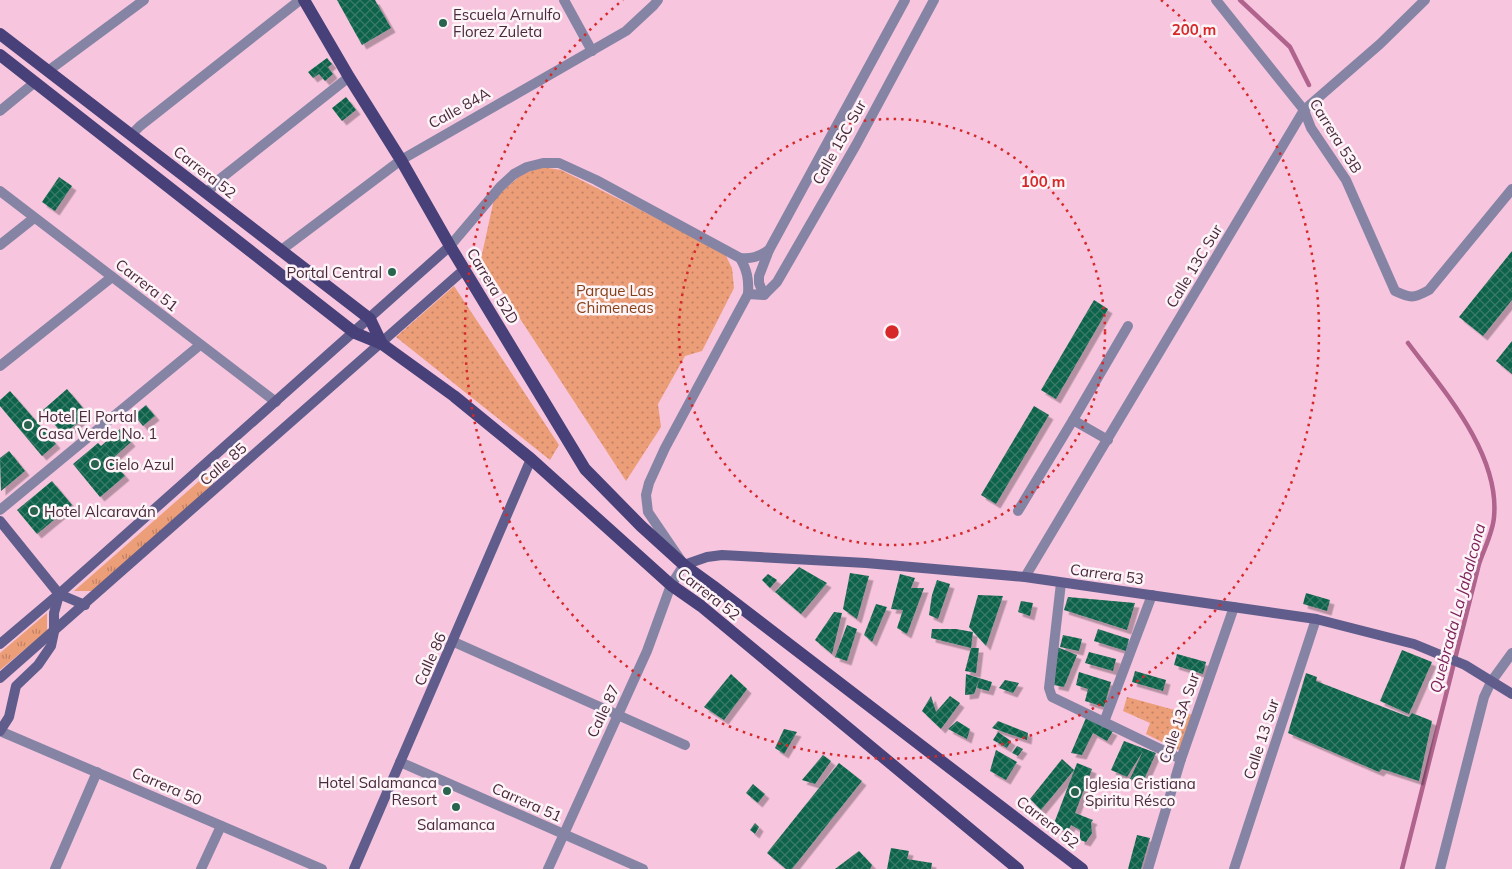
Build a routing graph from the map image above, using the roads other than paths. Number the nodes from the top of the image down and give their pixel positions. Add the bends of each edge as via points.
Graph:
1 (300, 0) edge
2 (304, 0) edge
3 (564, 0) edge
4 (658, 0) edge
5 (905, 0) edge
6 (934, 0) edge
7 (1216, 0) edge
8 (1425, 0) edge
9 (139, 1) edge
10 (0, 34) edge
11 (592, 51) junction
12 (0, 55) edge
13 (48, 71) junction
14 (349, 77) junction
15 (34, 83) junction
16 (1304, 110) junction
17 (0, 111) edge
18 (130, 135) junction
19 (401, 160) junction
20 (1512, 189) edge
21 (0, 191) edge
22 (207, 194) junction
23 (34, 218) junction
24 (0, 245) edge
25 (450, 246) junction
26 (769, 250) junction
27 (280, 251) junction
28 (740, 258) junction
29 (465, 271) junction
30 (112, 277) junction
31 (748, 294) junction
32 (764, 295) junction
33 (370, 319) junction
34 (1128, 326) dead end
35 (355, 333) junction
36 (200, 344) junction
37 (382, 344) junction
38 (0, 366) edge
39 (276, 402) junction
40 (1073, 420) junction
41 (1108, 440) junction
42 (531, 460) junction
43 (0, 510) edge
44 (1018, 511) dead end
45 (0, 520) edge
46 (684, 565) junction
47 (1026, 577) junction
48 (1062, 583) junction
49 (671, 585) junction
50 (59, 594) junction
51 (1152, 596) junction
52 (85, 605) junction
53 (1234, 607) junction
54 (1316, 619) junction
55 (54, 632) junction
56 (454, 642) junction
57 (0, 644) edge
58 (1512, 653) edge
59 (0, 678) edge
60 (1491, 682) junction
61 (1512, 694) edge
62 (618, 716) junction
63 (1104, 722) junction
64 (0, 731) edge
65 (685, 745) dead end
66 (1181, 759) junction
67 (400, 762) junction
68 (97, 772) junction
69 (221, 826) junction
70 (563, 835) junction
71 (1015, 868) edge
72 (56, 869) edge
73 (201, 869) edge
74 (322, 869) edge
75 (354, 869) edge
76 (548, 869) edge
77 (643, 869) edge
78 (1082, 869) edge
79 (1148, 869) edge
80 (1234, 869) edge
81 (1440, 869) edge

1 - 18 street
2 - 14 main road, Carrera 52D
3 - 11 street
4 - 11 street, Calle 84A via 626,31
5 - 26 street, Calle 15C Sur
6 - 32 street, Calle 15C Sur via 782,274
7 - 16 street, Carrera 53B
8 - 16 street, Calle 13C Sur
9 - 13 street
10 - 13 main road, Carrera 52
11 - 19 street, Calle 84A
12 - 15 main road, Carrera 52
13 - 18 main road, Carrera 52
14 - 19 main road, Carrera 52D
14 - 22 street via 215,184
15 - 17 street
15 - 35 main road, Carrera 52
16 - 20 street, Carrera 53B via 1311,128 1346,180 1394,291 1409,298 1429,290
16 - 41 street, Calle 13C Sur
18 - 22 main road, Carrera 52
19 - 25 main road, Carrera 52D
19 - 27 street, Calle 84A
21 - 23 street, Carrera 51
22 - 27 main road, Carrera 52
23 - 24 street
23 - 30 street, Carrera 51
25 - 28 street via 514,174 543,163 559,163 590,176
25 - 29 main road, Carrera 52D
25 - 33 street, Calle 85
26 - 28 street via 751,259
26 - 32 street, Calle 15C Sur via 759,276
27 - 33 main road, Carrera 52
28 - 31 street via 749,278
29 - 37 street, Calle 85
29 - 46 main road, Carrera 52D via 586,469
30 - 36 street, Carrera 51
30 - 38 street
31 - 32 street
31 - 46 street via 648,483 648,512
33 - 35 street, Calle 85
33 - 37 main road, Carrera 52
34 - 40 street
35 - 37 main road, Carrera 52
35 - 39 street, Calle 85
36 - 39 street, Carrera 51
36 - 43 street
37 - 42 main road, Carrera 52 via 454,396
37 - 52 street, Calle 85
39 - 50 street, Calle 85
40 - 41 street
40 - 44 street
41 - 47 street, Calle 13C Sur
42 - 49 main road, Carrera 52
42 - 56 street, Calle 86
45 - 50 street
46 - 47 street, Carrera 53 via 722,555 760,556
46 - 49 street, Calle 87
46 - 78 main road, Carrera 52
47 - 48 street, Carrera 53
48 - 51 street, Carrera 53
48 - 63 street via 1049,688 1052,697
49 - 62 street, Calle 87 via 647,651
49 - 71 main road, Carrera 52 via 701,606
50 - 52 street
50 - 55 street
50 - 57 street, Calle 85
51 - 53 street, Carrera 53
51 - 63 street
52 - 55 street, Calle 85
53 - 54 street, Carrera 53
53 - 66 street, Calle 13A Sur
54 - 60 street, Carrera 53 via 1414,644 1465,665
54 - 80 street, Calle 13 Sur
55 - 59 street, Calle 85
55 - 64 street via 45,656 16,686 9,717
56 - 62 street
56 - 67 street, Calle 86
58 - 60 street
60 - 61 street, Carrera 53
60 - 81 street via 1479,714
62 - 65 street
62 - 70 street, Calle 87
63 - 66 street
64 - 68 street, Carrera 50
66 - 79 street, Calle 13A Sur
67 - 70 street, Carrera 51
67 - 75 street, Calle 86
68 - 69 street, Carrera 50
68 - 72 street
69 - 73 street
69 - 74 street, Carrera 50
70 - 76 street, Calle 87
70 - 77 street, Carrera 51

